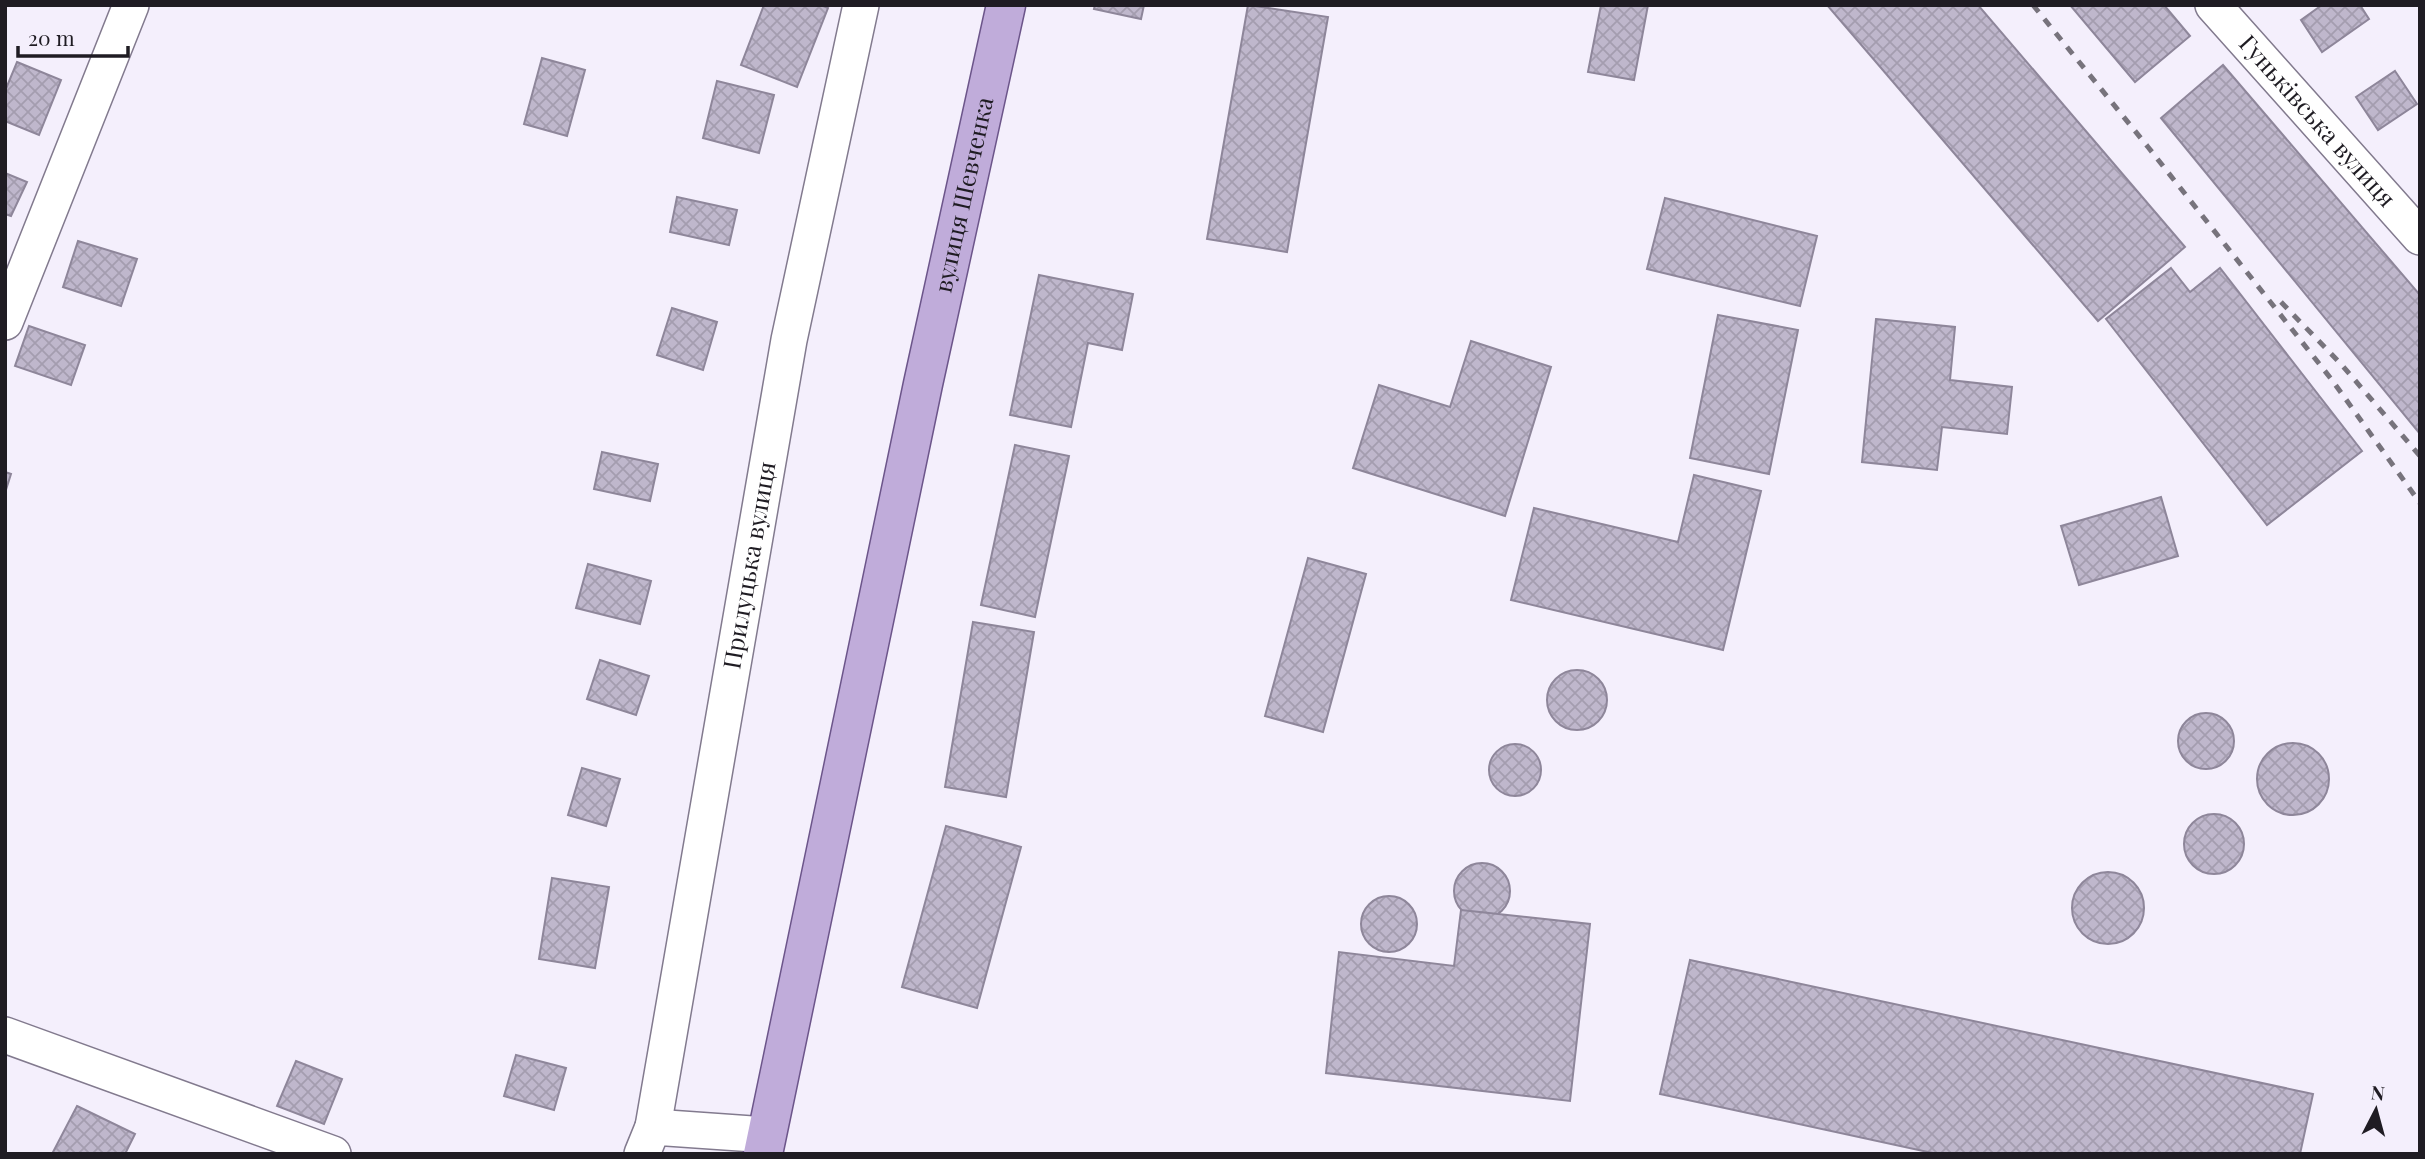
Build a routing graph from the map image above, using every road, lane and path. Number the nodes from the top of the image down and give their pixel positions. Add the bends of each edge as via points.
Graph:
1 (131, 5) edge
2 (861, 5) edge
3 (1006, 5) edge
4 (2213, 5) edge
5 (2420, 237) edge
6 (5, 322) edge
7 (5, 1035) edge
8 (647, 1140) edge
9 (765, 1144) edge
10 (333, 1154) edge

1 - 6 street
2 - 8 street, Прилуцька вулиця via 789,340
3 - 9 main road, вулиця Шевченка
4 - 5 street, Гуньківська вулиця
7 - 10 street
8 - 9 street

